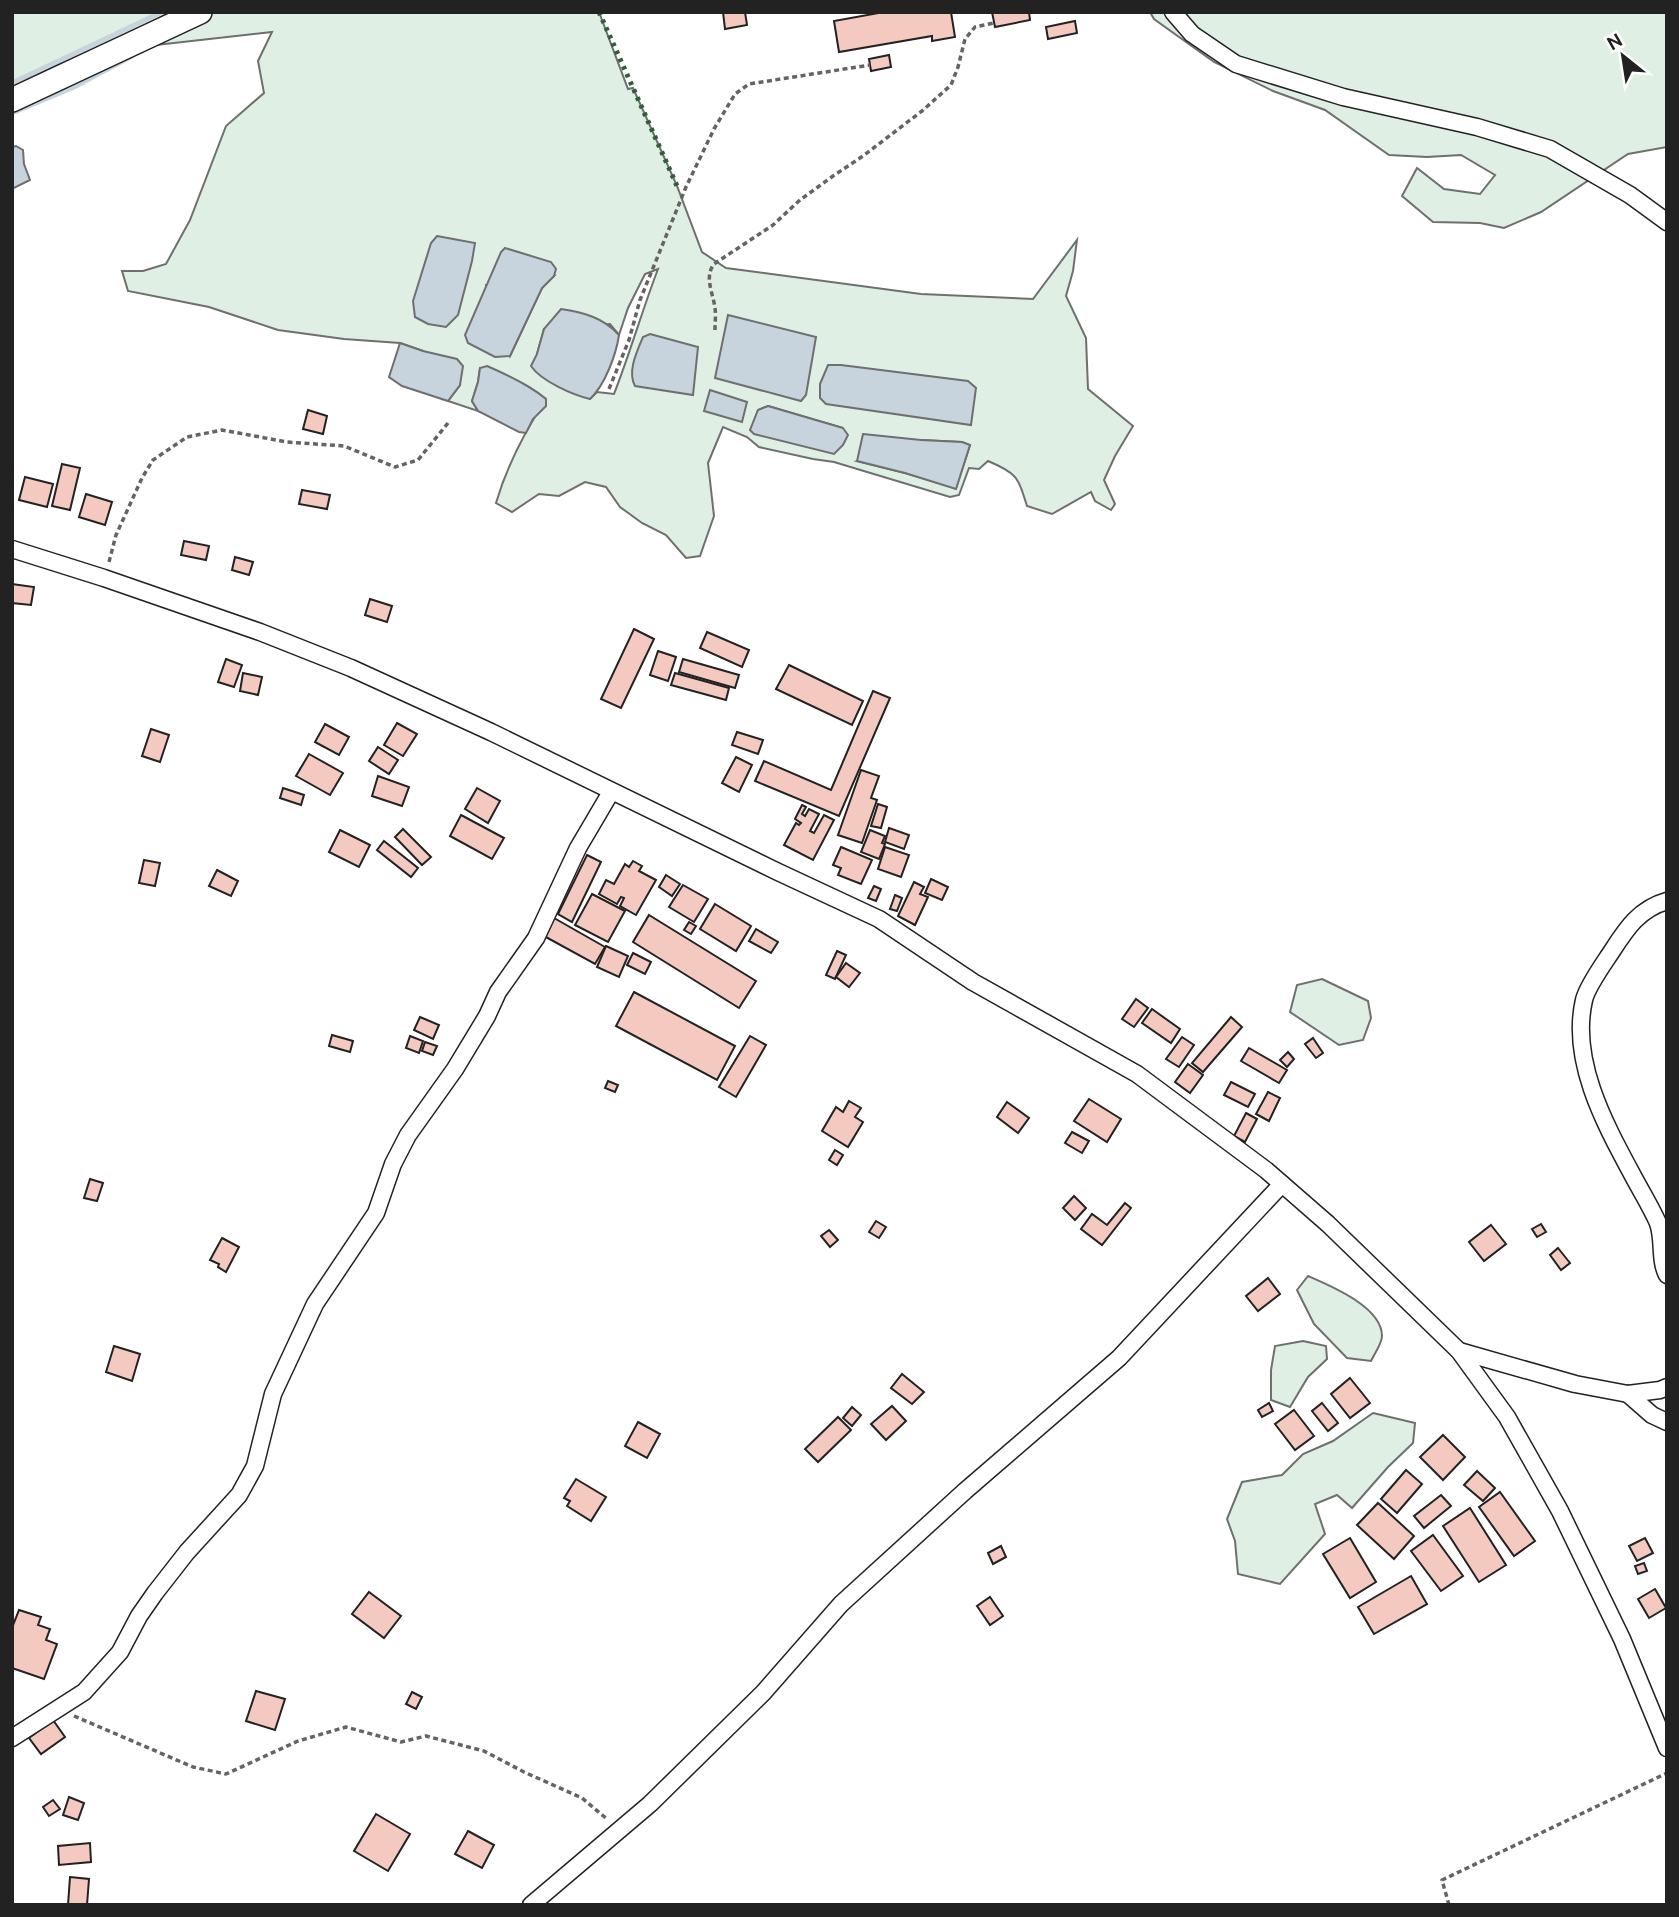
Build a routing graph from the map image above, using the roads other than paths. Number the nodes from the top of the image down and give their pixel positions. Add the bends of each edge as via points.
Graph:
1 (200, 12) edge
2 (1172, 12) edge
3 (12, 100) edge
4 (1667, 222) edge
5 (12, 549) edge
6 (611, 792) junction
7 (1667, 901) edge
8 (1282, 1184) junction
9 (1667, 1275) edge
10 (1459, 1351) junction
11 (1667, 1387) edge
12 (1628, 1395) junction
13 (1667, 1422) edge
14 (12, 1738) edge
15 (1667, 1748) edge
16 (531, 1905) edge

1 - 3 main road
2 - 4 street via 1192,34 1236,64 1343,97 1477,127 1550,149
5 - 6 street via 260,632 351,668
6 - 8 street via 879,919 973,982 1137,1074
6 - 14 street via 578,848 536,938 408,1135 376,1213 315,1304 273,1394 255,1466 239,1495 187,1552 139,1616 120,1652 85,1692
7 - 9 street via 1632,921 1598,974 1584,998 1580,1045 1599,1108 1659,1226
8 - 10 street
8 - 16 street via 1119,1358 841,1604 763,1693 650,1804
10 - 12 street
10 - 15 street via 1507,1418 1560,1511 1622,1639
11 - 12 street
12 - 13 street

